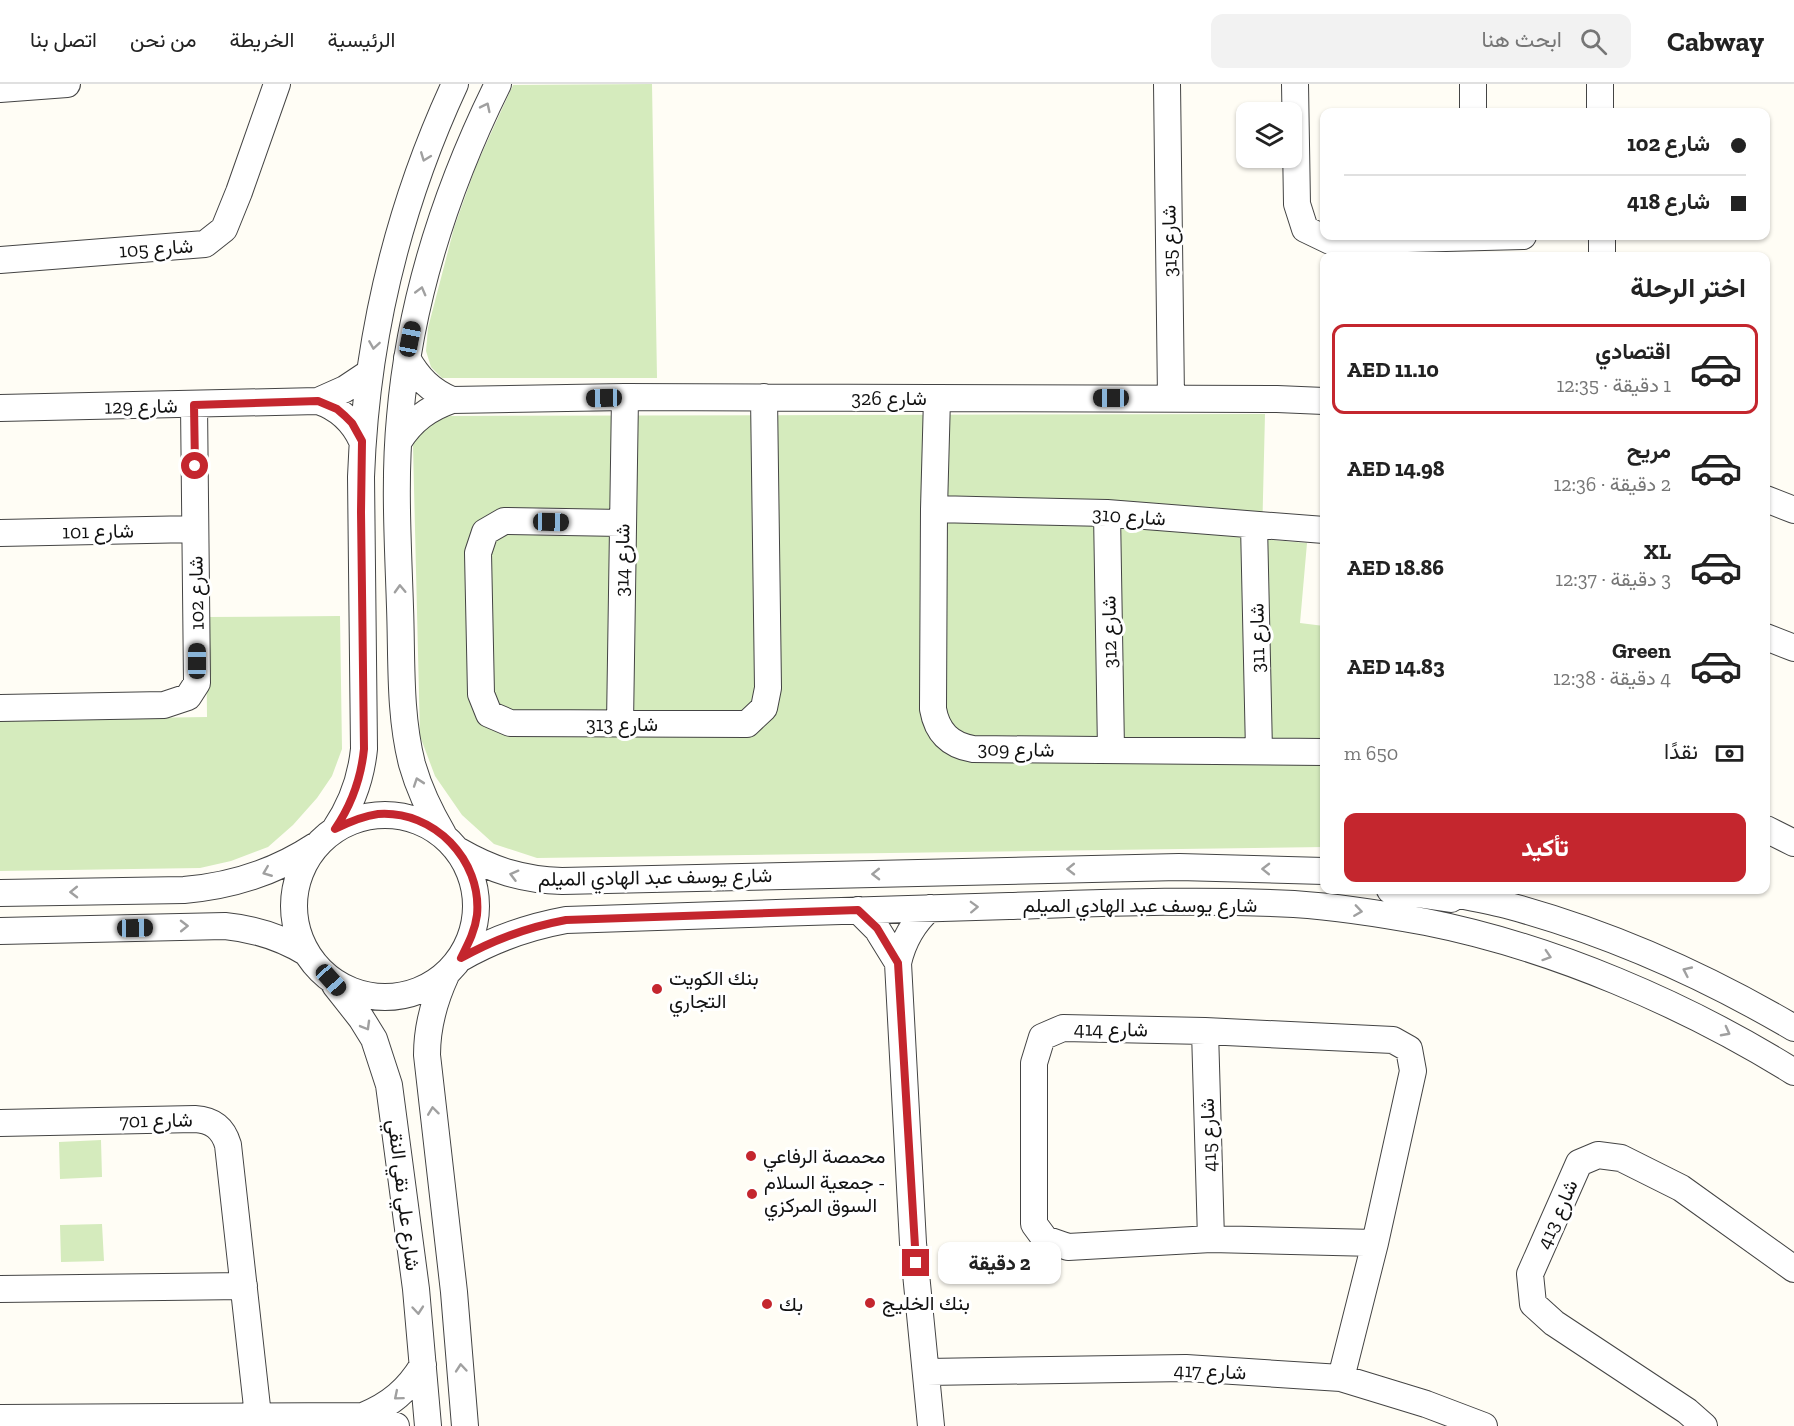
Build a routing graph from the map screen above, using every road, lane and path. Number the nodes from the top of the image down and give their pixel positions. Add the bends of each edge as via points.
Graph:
1 (67, 84) edge
2 (277, 84) edge
3 (455, 84) edge
4 (498, 84) edge
5 (1167, 84) edge
6 (1295, 84) edge
7 (1473, 84) edge
8 (1600, 84) edge
9 (0, 89) edge
10 (1473, 108) edge
11 (1600, 108) edge
12 (1320, 236) edge
13 (1328, 240) edge
14 (1359, 240) edge
15 (0, 260) edge
16 (407, 358) junction
17 (369, 373) junction
18 (625, 397) junction
19 (764, 397) junction
20 (937, 398) junction
21 (1171, 398) junction
22 (452, 400) junction
23 (318, 401) junction
24 (1320, 401) edge
25 (194, 405) junction
26 (0, 408) edge
27 (362, 441) junction
28 (399, 441) junction
29 (1770, 501) edge
30 (934, 509) junction
31 (1794, 510) edge
32 (1107, 513) junction
33 (622, 523) junction
34 (1254, 525) junction
35 (195, 529) junction
36 (1320, 530) edge
37 (0, 533) edge
38 (1770, 639) edge
39 (1794, 648) edge
40 (363, 657) junction
41 (402, 657) junction
42 (0, 708) edge
43 (620, 724) junction
44 (1111, 750) junction
45 (1259, 751) junction
46 (1320, 752) edge
47 (1770, 831) edge
48 (326, 836) junction
49 (451, 843) junction
50 (1794, 843) edge
51 (1312, 870) edge
52 (139, 891) junction
53 (0, 893) edge
54 (1417, 894) edge
55 (1453, 894) edge
56 (1325, 898) edge
57 (1293, 904) junction
58 (1505, 905) junction
59 (930, 908) junction
60 (858, 910) junction
61 (135, 928) junction
62 (0, 931) edge
63 (307, 953) junction
64 (898, 963) junction
65 (453, 966) junction
66 (331, 980) junction
67 (1794, 1028) edge
68 (1204, 1031) junction
69 (1794, 1072) edge
70 (0, 1123) edge
71 (399, 1159) junction
72 (439, 1159) junction
73 (1211, 1239) junction
74 (1375, 1243) junction
75 (1794, 1269) edge
76 (244, 1286) junction
77 (0, 1288) edge
78 (423, 1365) junction
79 (927, 1372) junction
80 (1341, 1378) junction
81 (258, 1416) junction
82 (363, 1416) junction
83 (0, 1418) edge
84 (69, 1422) edge
85 (396, 1426) edge
86 (428, 1426) edge
87 (465, 1426) edge
88 (931, 1426) edge
89 (1484, 1426) edge
90 (1704, 1426) edge

1 - 9 street
2 - 15 street, شارع 105 via 224,229 206,244
3 -> 17 street via 403,219
16 -> 4 street via 418,300 442,218 469,145
5 - 21 street, شارع 315
6 - 12 street via 1297,204 1305,229
7 - 10 street
8 - 11 street
13 - 14 street
16 - 22 street via 425,384
16 - 28 street
17 - 23 street, شارع 129
17 - 27 street
18 - 19 street, شارع 326
18 - 22 street, شارع 326
18 - 33 street, شارع 314
19 - 20 street, شارع 326
19 - 43 street, شارع 313 via 768,688 764,708 747,724
20 - 21 street, شارع 326
20 - 30 street, شارع 309
21 - 24 street, شارع 326
22 - 28 street, شارع 326 via 423,414
23 - 25 street, شارع 129
23 - 27 street via 345,416
25 - 26 street, شارع 129
25 - 35 street, شارع 102
27 - 40 street
41 -> 28 street
29 - 31 street
30 - 32 street, شارع 310
30 - 44 street, شارع 309 via 933,709 939,728 953,743 973,749
32 - 34 street, شارع 310
32 - 44 street, شارع 312
33 - 43 street, شارع 314
33 - 43 street, شارع 313 via 504,521 485,532 478,553 482,694 489,714 510,723
34 - 36 street, شارع 310
34 - 45 street, شارع 311
35 - 37 street, شارع 101
35 - 42 street, شارع 102 via 197,683 188,697 164,705
38 - 39 street
40 - 41 street via 382,663
40 - 48 street via 362,767 352,801
49 -> 41 street via 420,790 412,766 404,722
44 - 45 street, شارع 309
45 - 46 street, شارع 309
47 - 50 street
48 - 49 street via 356,819 379,814 424,822
48 -> 52 street via 277,868 231,884
48 - 63 street via 304,863 296,885 293,908 297,931
51 -> 49 street, شارع يوسف عبد الهادي الميلم via 1179,867 562,881 519,877 498,870
49 - 65 street via 470,871 477,904 472,938
51 - 57 street
52 -> 53 street
52 - 61 street via 146,909
54 - 58 street
55 - 58 street
56 - 57 street, شارع يوسف عبد الهادي الميلم
56 -> 69 street, شارع يوسف عبد الهادي الميلم via 1496,940 1561,961 1685,1011
59 -> 57 street, شارع يوسف عبد الهادي الميلم
67 -> 58 street via 1670,963 1580,928
59 - 60 street, شارع يوسف عبد الهادي الميلم
59 - 64 street via 909,933
60 - 64 street via 877,928
60 - 65 street, شارع يوسف عبد الهادي الميلم via 566,920 490,943
61 - 62 street
61 -> 63 street via 243,928 276,937
63 - 66 street
64 - 79 street via 914,1242
65 - 66 street via 429,987 389,997 369,996
72 -> 65 street, شارع علي نقي النقي via 427,1041 433,1009
66 -> 71 street, شارع علي نقي النقي via 362,1018 383,1062
68 - 73 street, شارع 415
68 - 73 street, شارع 414 via 1063,1028 1042,1038 1034,1062 1034,1224 1045,1239 1068,1247
68 - 74 street, شارع 414 via 1393,1040 1410,1049 1413,1071
70 - 76 street, شارع 701 via 195,1119 218,1126 228,1145
71 - 72 street via 417,1149 429,1151
71 -> 78 street, شارع علي نقي النقي
87 -> 72 street, شارع علي نقي النقي
73 - 74 street, شارع 414
74 - 80 street, شارع 414
75 - 90 street, شارع 413 via 1682,1188 1621,1158 1598,1155 1579,1162 1530,1274 1533,1304 1554,1323 1688,1411
76 - 77 street
76 - 81 street, شارع 701
78 -> 82 street via 398,1397
78 - 86 street, شارع علي نقي النقي
79 - 80 street, شارع 417 via 1186,1368
79 - 88 street
80 - 89 street, شارع 417
81 - 82 street
81 - 84 street
82 - 85 street
83 - 84 street

